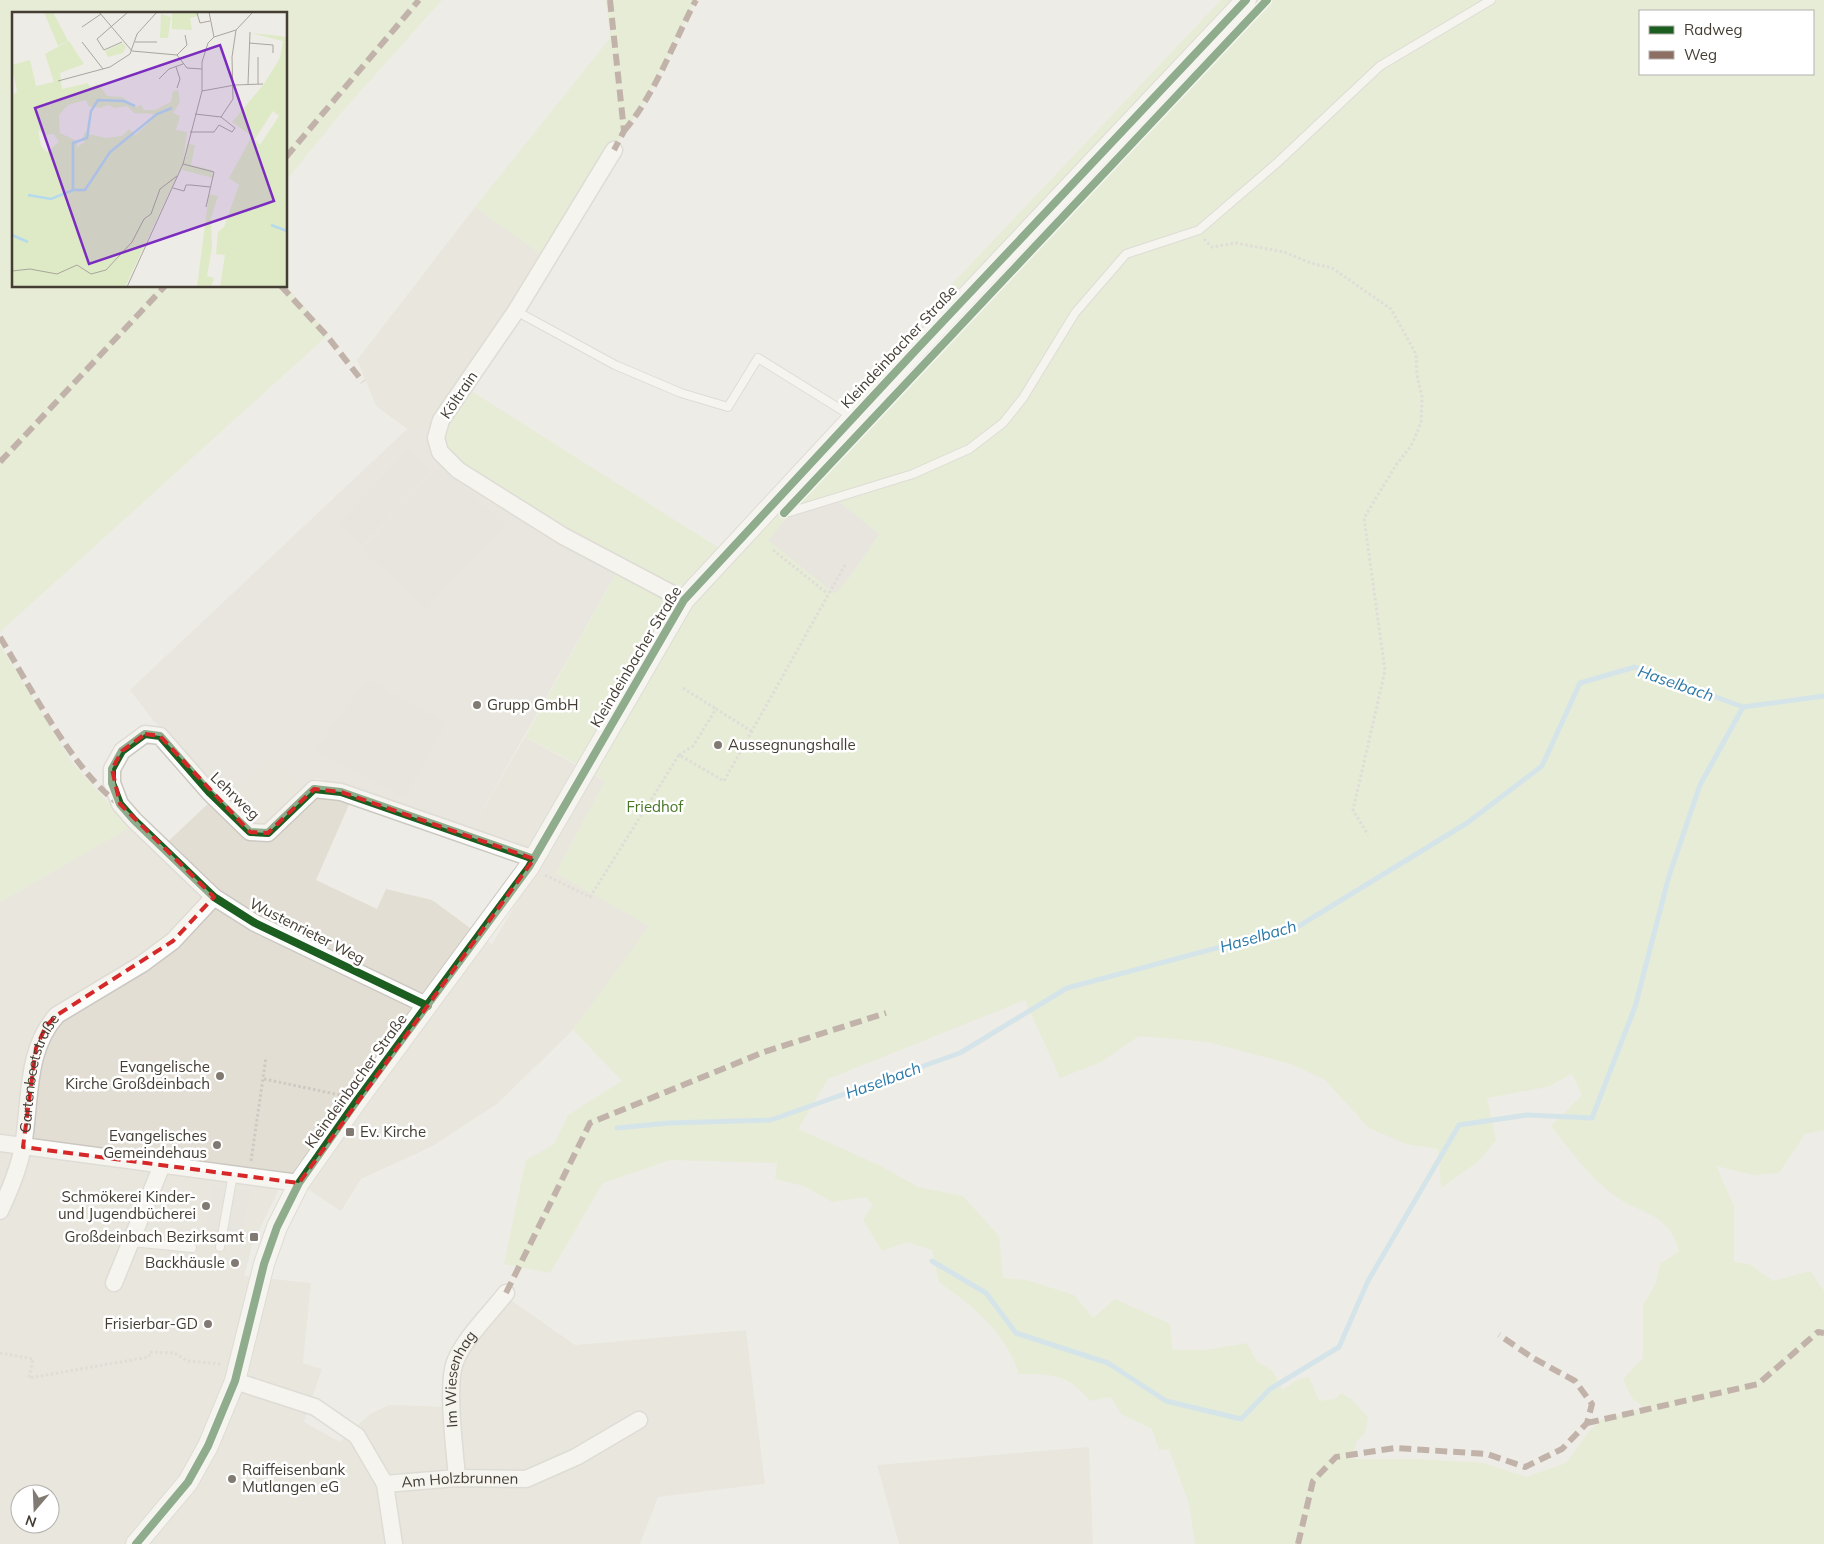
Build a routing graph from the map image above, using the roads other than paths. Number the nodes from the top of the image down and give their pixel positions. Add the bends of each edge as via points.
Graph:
1 (1246, 0) edge
2 (1490, 0) edge
3 (614, 150) dead end
4 (516, 311) junction
5 (853, 417) junction
6 (773, 504) junction
7 (684, 600) junction
8 (120, 804) joint
9 (539, 867) junction
10 (214, 897) junction
11 (428, 1006) junction
12 (0, 1143) edge
13 (22, 1147) junction
14 (162, 1165) junction
15 (241, 1175) junction
16 (299, 1183) junction
17 (0, 1211) edge
18 (132, 1242) junction
19 (220, 1247) dead end
20 (192, 1248) dead end
21 (114, 1283) dead end
22 (506, 1293) dead end
23 (237, 1374) junction
24 (639, 1420) dead end
25 (457, 1478) junction
26 (386, 1484) junction
27 (136, 1544) edge
28 (394, 1544) edge

1 - 5 street, Kleindeinbacher Straße
2 - 6 lane via 1380,66 1278,162 1196,232 1126,254 1075,313 1023,398 1003,424 969,449 913,474 784,514
3 - 4 street, Költrain
4 - 5 lane via 615,365 681,393 728,407 758,358
4 - 7 street, Költrain via 441,420 436,438 440,452 458,470 563,536
5 - 6 street, Kleindeinbacher Straße
6 - 7 street, Kleindeinbacher Straße
7 - 9 street, Kleindeinbacher Straße
8 - 9 street, Lehrweg via 112,783 112,769 122,751 145,734 160,736 210,793 250,832 268,833 314,789 341,792
8 - 10 street, Wustenrieter Weg
9 - 11 street, Kleindeinbacher Straße
10 - 11 street, Wustenrieter Weg via 255,923
10 - 13 street, Gartenbeetstraße via 173,941 142,964 57,1015 46,1026 36,1048
11 - 16 street, Kleindeinbacher Straße
12 - 13 street
13 - 14 street
13 - 17 street, Gartenbeetstraße via 12,1186
14 - 15 street
14 - 18 street
15 - 16 street
15 - 19 lane
16 - 23 street, Kleindeinbacher Straße via 277,1227 264,1264
18 - 20 lane
18 - 21 street
22 - 25 street, Im Wiesenhag via 455,1362 451,1379
23 - 26 street via 315,1407 357,1436
23 - 27 street, Kleindeinbacher Straße via 208,1446 188,1482
24 - 25 street, Am Holzbrunnen via 576,1457 526,1479
25 - 26 street, Am Holzbrunnen
26 - 28 street

